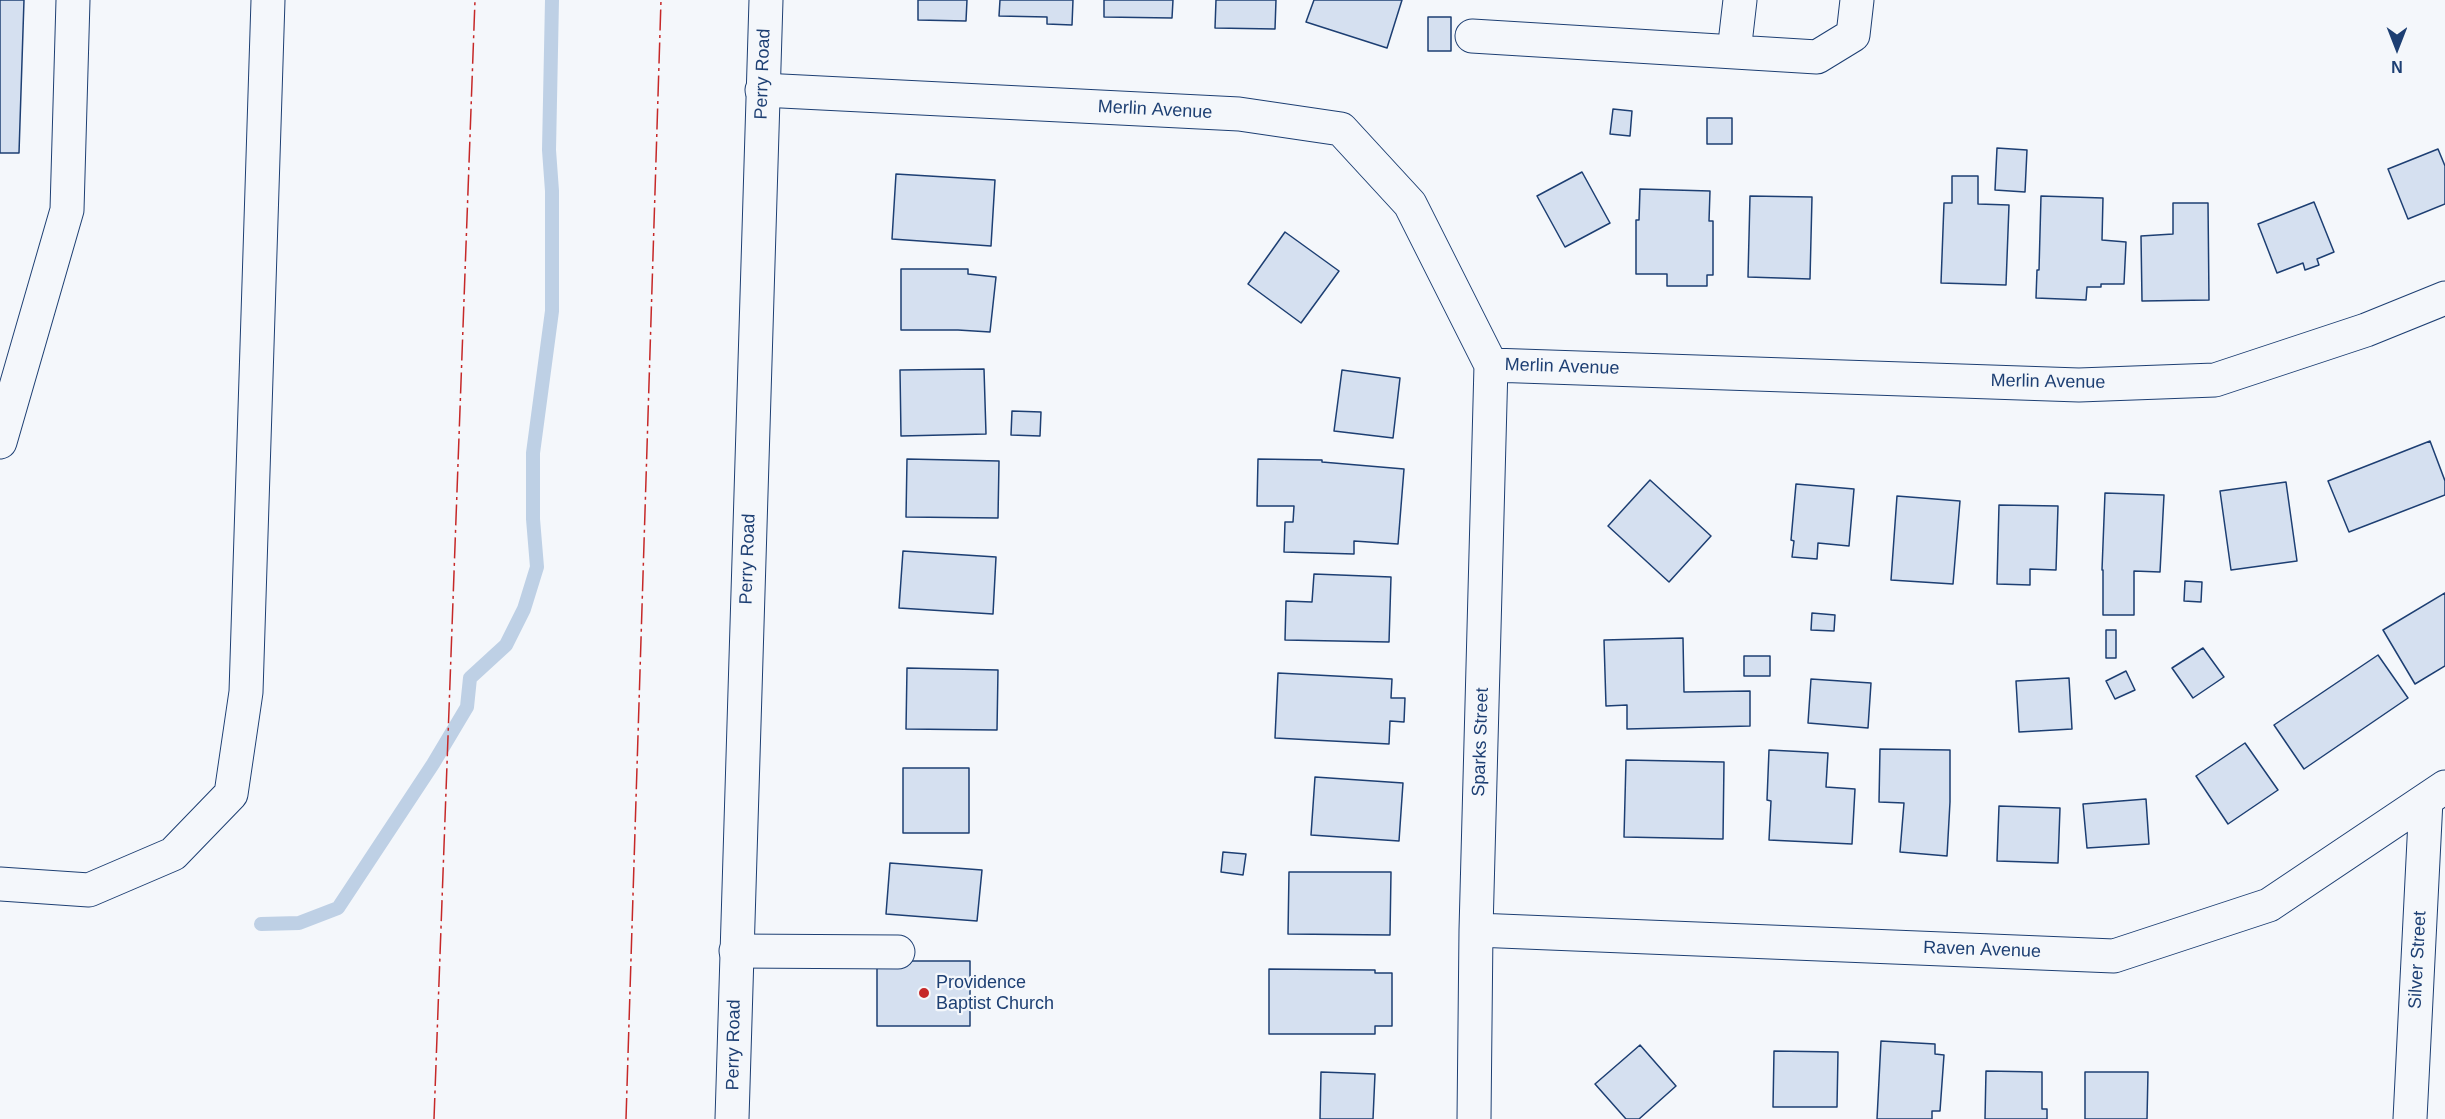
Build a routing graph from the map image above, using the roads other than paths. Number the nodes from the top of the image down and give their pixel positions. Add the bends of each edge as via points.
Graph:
1 (73, 0) edge
2 (267, 0) edge
3 (766, 0) edge
4 (1740, 0) edge
5 (1857, 0) edge
6 (1472, 36) dead end
7 (1734, 52) junction
8 (762, 90) junction
9 (2445, 298) edge
10 (1491, 365) junction
11 (0, 442) edge
12 (2436, 793) edge
13 (0, 885) edge
14 (1476, 930) junction
15 (736, 951) junction
16 (898, 952) dead end
17 (732, 1119) edge
18 (1474, 1119) edge
19 (2410, 1119) edge

1 - 11 street via 67,210
2 - 13 street via 246,692 231,794 173,854 89,890
3 - 8 street, Perry Road
4 - 7 street
5 - 7 street via 1853,35 1817,57
6 - 7 street
8 - 10 street, Merlin Avenue via 1239,114 1341,129 1410,204
8 - 15 street, Perry Road
9 - 10 street, Merlin Avenue via 2366,330 2215,380 2079,385
10 - 14 street, Sparks Street
12 - 14 street, Raven Avenue via 2270,905 2114,956
12 - 19 street, Silver Street
14 - 18 street, Sparks Street
15 - 16 street
15 - 17 street, Perry Road

